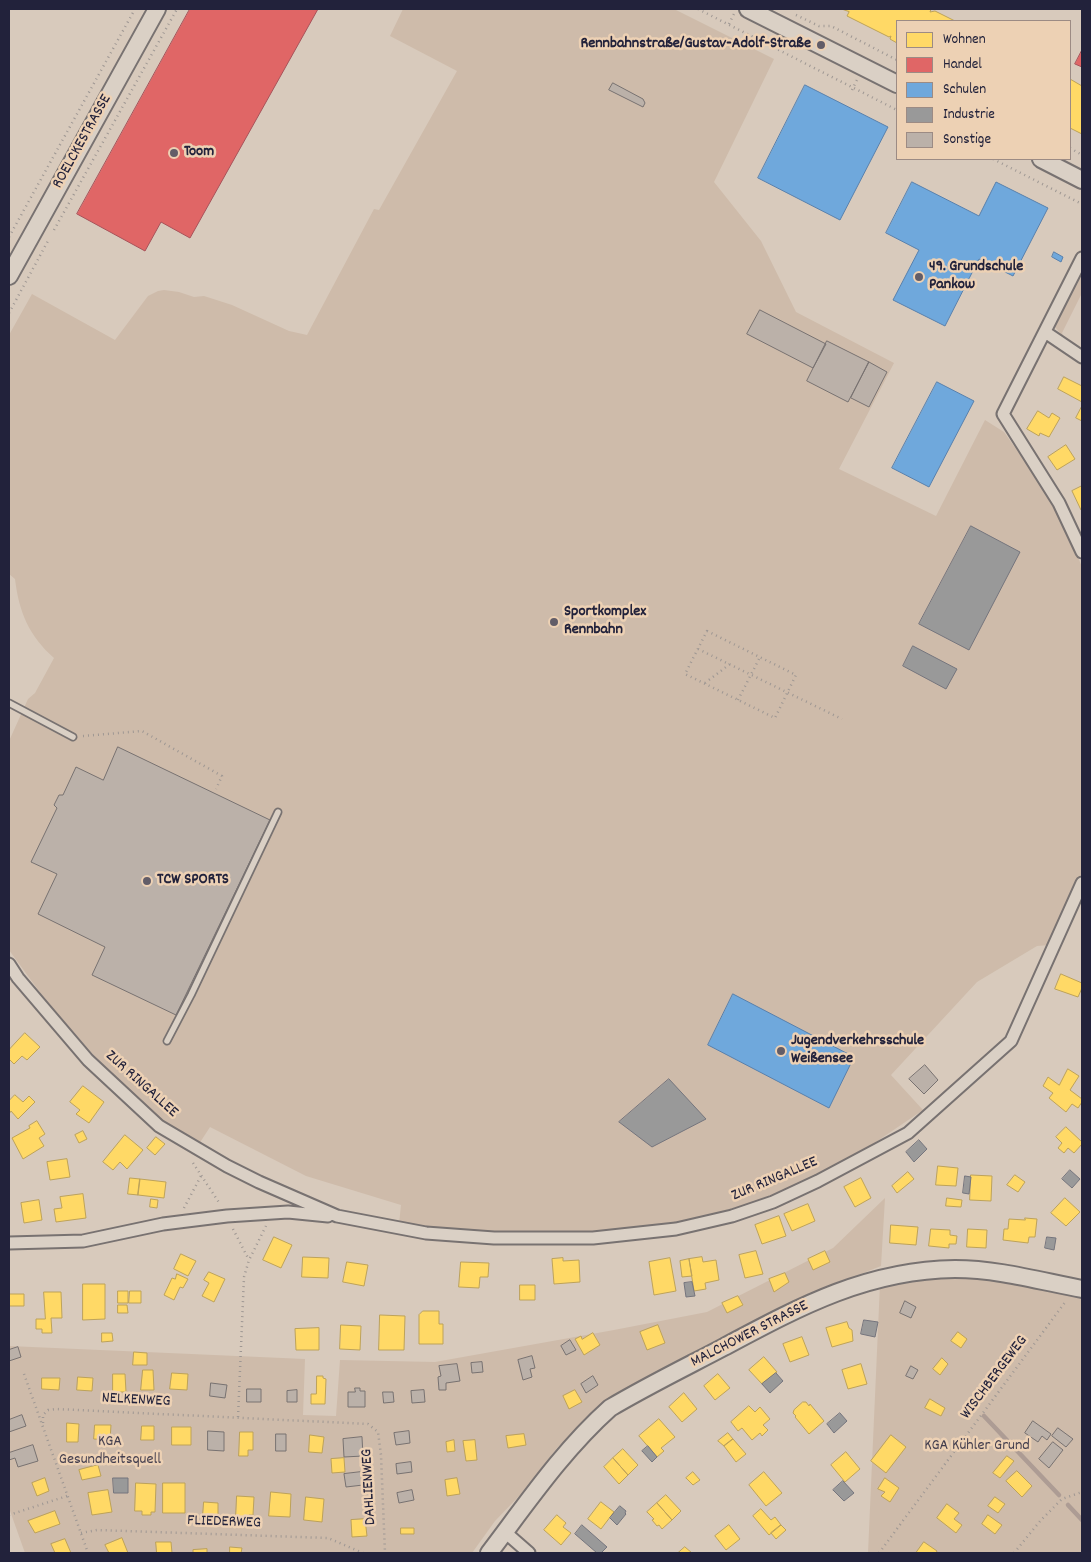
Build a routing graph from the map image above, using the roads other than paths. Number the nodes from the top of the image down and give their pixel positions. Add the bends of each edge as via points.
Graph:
1 (157, 9) edge
2 (756, 10) edge
3 (896, 83) edge
4 (1043, 160) edge
5 (1082, 180) edge
6 (1082, 258) edge
7 (13, 259) edge
8 (9, 276) edge
9 (1045, 332) junction
10 (1082, 356) edge
11 (1082, 552) edge
12 (9, 703) edge
13 (74, 737) road end
14 (278, 812) dead end
15 (1082, 883) edge
16 (9, 964) edge
17 (167, 1041) dead end
18 (337, 1216) junction
19 (9, 1243) edge
20 (1077, 1288) edge
21 (505, 1532) junction
22 (489, 1553) edge
23 (529, 1553) edge

1 - 7 street, ROELCKESTRASSE
2 - 3 street
4 - 5 street
6 - 9 street
7 - 8 street, ROELCKESTRASSE
9 - 10 street
9 - 11 street via 1003,414 1059,503
12 - 13 lane
14 - 17 lane
15 - 18 street, ZUR RINGALLEE via 1012,1041 908,1133 773,1202 676,1230 593,1238 494,1238 426,1233
16 - 18 street, ZUR RINGALLEE via 88,1060 159,1126 243,1174
18 - 19 street, ZUR RINGALLEE via 288,1212 227,1216 83,1241
20 - 21 street, MALCHOWER STRASSE via 996,1271 912,1272 856,1285 791,1312 610,1408 589,1427
21 - 22 street, MALCHOWER STRASSE
21 - 23 street

